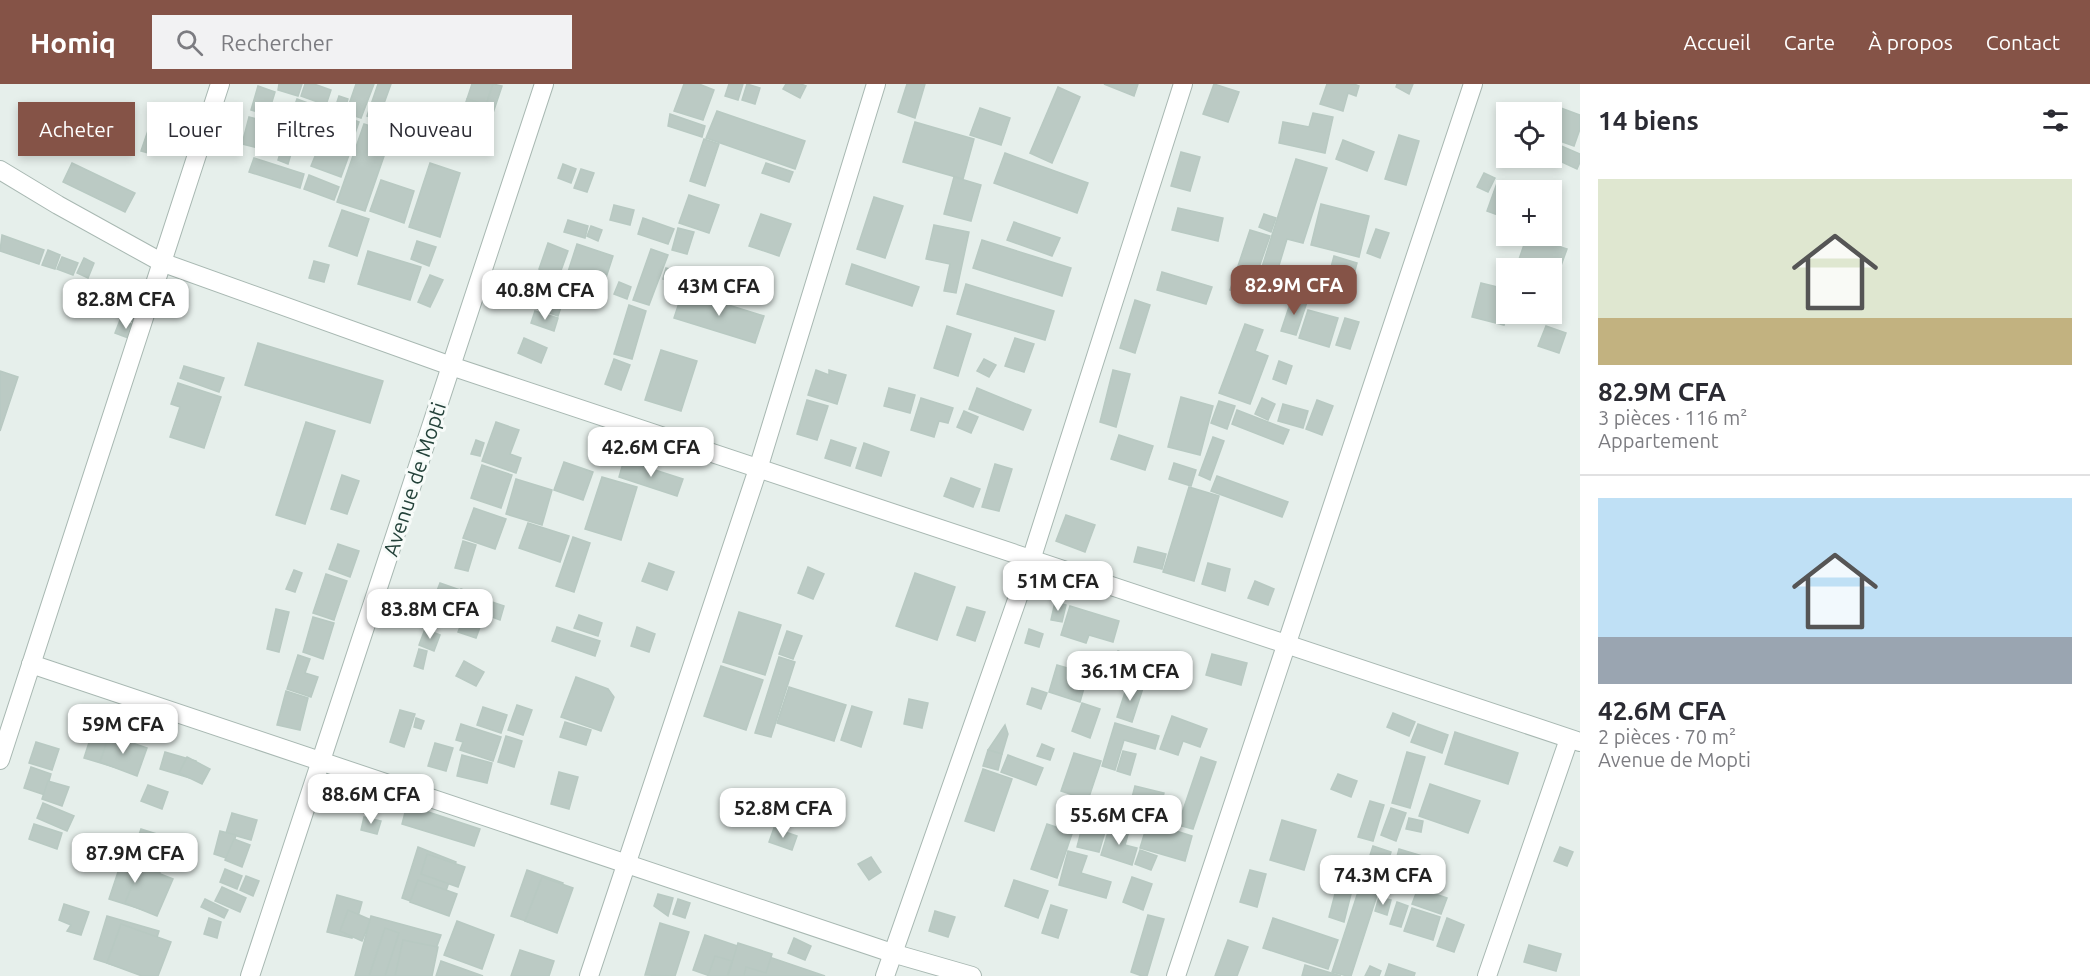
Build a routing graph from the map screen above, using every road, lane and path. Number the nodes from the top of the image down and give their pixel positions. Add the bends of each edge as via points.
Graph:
1 (220, 84) edge
2 (544, 84) edge
3 (876, 84) edge
4 (1183, 84) edge
5 (1473, 84) edge
6 (0, 170) edge
7 (161, 262) junction
8 (451, 366) junction
9 (758, 469) junction
10 (1031, 560) junction
11 (1285, 644) junction
12 (31, 664) junction
13 (1574, 741) edge
14 (0, 760) edge
15 (321, 762) junction
16 (626, 864) junction
17 (892, 953) junction
18 (250, 976) edge
19 (589, 976) edge
20 (885, 976) edge
21 (972, 976) edge
22 (1176, 976) edge
23 (1487, 976) edge

1 - 7 street
2 - 8 street, Avenue de Mopti
3 - 9 street
4 - 10 street
5 - 11 street
6 - 7 street
7 - 8 street
7 - 12 street
8 - 9 street
8 - 15 street, Avenue de Mopti
9 - 10 street
9 - 16 street
10 - 11 street
10 - 17 street
11 - 13 street
11 - 22 street
12 - 14 street
12 - 15 street
13 - 23 street
15 - 16 street
15 - 18 street, Avenue de Mopti
16 - 17 street
16 - 19 street
17 - 20 street
17 - 21 street

